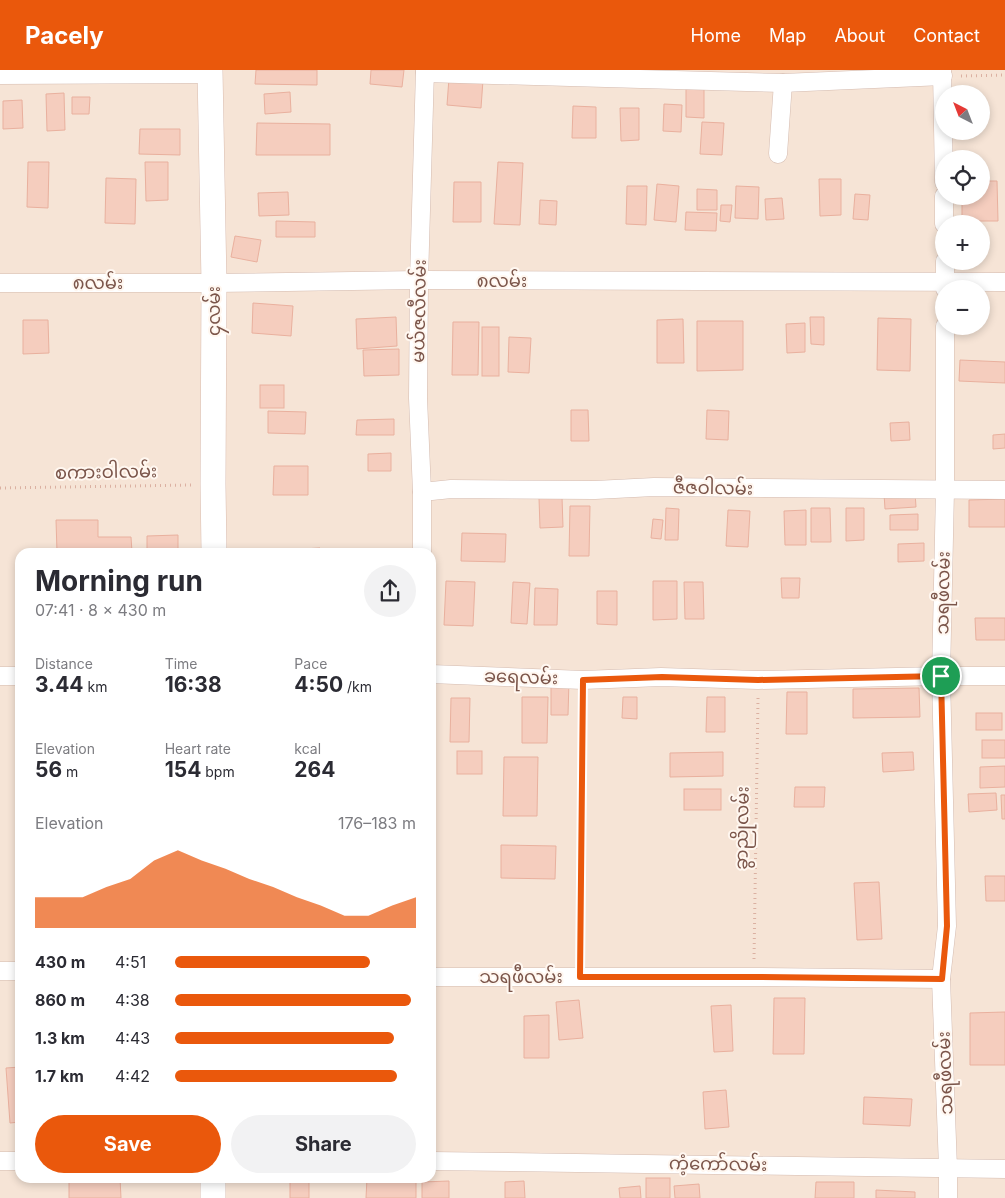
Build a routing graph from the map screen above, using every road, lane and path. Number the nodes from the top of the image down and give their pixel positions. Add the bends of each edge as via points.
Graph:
1 (425, 71) edge
2 (210, 72) edge
3 (942, 73) edge
4 (1005, 74) edge
5 (0, 75) edge
6 (783, 83) junction
7 (943, 150) edge
8 (778, 154) dead end
9 (419, 280) junction
10 (1005, 282) edge
11 (0, 283) edge
12 (214, 283) junction
13 (990, 283) edge
14 (935, 286) edge
15 (945, 335) edge
16 (213, 484) junction
17 (0, 488) edge
18 (945, 490) junction
19 (1005, 490) edge
20 (422, 492) junction
21 (214, 548) edge
22 (422, 548) edge
23 (436, 674) edge
24 (0, 676) edge
25 (15, 676) edge
26 (941, 676) junction
27 (1005, 676) edge
28 (583, 680) junction
29 (758, 680) junction
30 (0, 971) edge
31 (15, 971) edge
32 (436, 977) edge
33 (580, 977) junction
34 (754, 977) junction
35 (942, 979) junction
36 (0, 1161) edge
37 (15, 1161) edge
38 (436, 1161) edge
39 (948, 1168) junction
40 (1005, 1169) edge
41 (214, 1183) edge
42 (213, 1198) edge
43 (948, 1198) edge

1 - 6 street
1 - 9 street, မယ်ဇလီလမ်း
2 - 5 street
2 - 12 street, ၄လမ်း
3 - 4 path
3 - 6 street
3 - 7 street
6 - 8 street
9 - 12 street, ၈လမ်း
9 - 14 street, ၈လမ်း
9 - 20 street, မယ်ဇလီလမ်း via 418,398
10 - 13 street, ၈လမ်း
11 - 12 street, ၈လမ်း
12 - 16 street, ၄လမ်း
15 - 18 street, သရဖီလမ်း
16 - 17 path, စကားဝါလမ်း
16 - 21 street, ၄လမ်း
18 - 19 street, ဇီဇဝါလမ်း
18 - 20 street, ဇီဇဝါလမ်း via 654,487
18 - 26 street, သရဖီလမ်း
20 - 22 street, မယ်ဇလီလမ်း
23 - 28 street, ခရေလမ်း
24 - 25 street
26 - 27 street, ခရေလမ်း
26 - 29 street, ခရေလမ်း
26 - 35 street, သရဖီလမ်း via 947,926
28 - 29 street, ခရေလမ်း via 662,677
28 - 33 path
29 - 34 path, ခွာညိုလမ်း
30 - 31 street
32 - 33 street, သရဖီလမ်း
33 - 34 street, သရဖီလမ်း
34 - 35 street, သရဖီလမ်း
35 - 39 street, သရဖီလမ်း
36 - 37 street
38 - 39 street, ကံ့ကော်လမ်း
39 - 40 street, ကံ့ကော်လမ်း
39 - 43 street, သရဖီလမ်း
41 - 42 street

